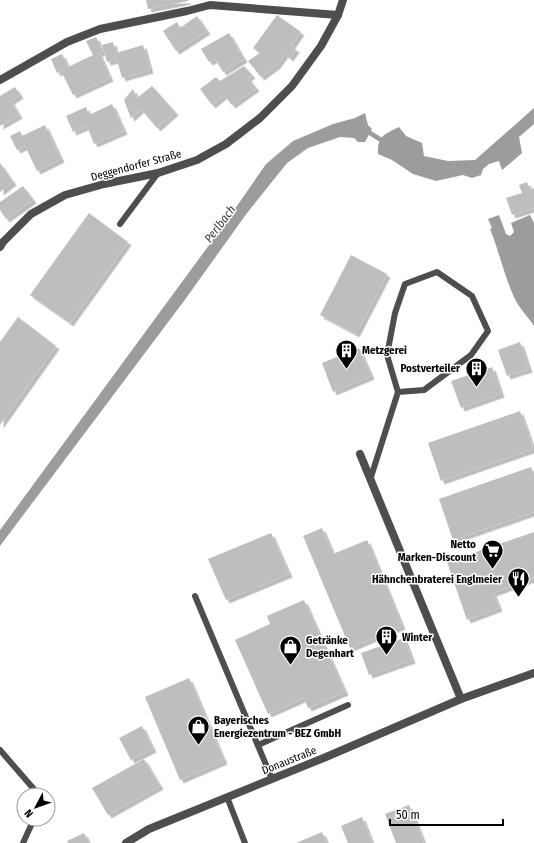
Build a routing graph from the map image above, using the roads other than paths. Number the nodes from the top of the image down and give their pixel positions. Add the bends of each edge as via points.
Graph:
1 (343, 0) edge
2 (338, 15) junction
3 (0, 80) edge
4 (158, 173) junction
5 (120, 224) dead end
6 (0, 248) edge
7 (398, 392) junction
8 (360, 454) dead end
9 (370, 480) junction
10 (196, 596) dead end
11 (534, 673) edge
12 (461, 699) junction
13 (348, 705) dead end
14 (258, 745) junction
15 (0, 750) edge
16 (272, 779) junction
17 (31, 787) edge
18 (228, 797) junction
19 (30, 827) edge
20 (128, 842) edge
21 (23, 843) edge
22 (245, 843) edge

1 - 2 street, Deggendorfer Straße
2 - 3 street via 210,5 100,29 67,42
2 - 4 street, Deggendorfer Straße via 321,46 292,86 260,118 226,144 197,160
4 - 5 lane
4 - 6 street, Deggendorfer Straße via 65,195 30,214
7 - 7 lane via 387,355 395,314 405,284 436,272 472,296 488,331 470,355 424,390
7 - 9 lane
8 - 9 street
9 - 12 street
10 - 14 lane
11 - 12 street, Donaustraße
12 - 16 street, Donaustraße
13 - 14 lane
14 - 16 lane
15 - 17 lane
16 - 18 street, Donaustraße
18 - 20 street, Donaustraße via 149,829
18 - 22 lane
19 - 21 lane

